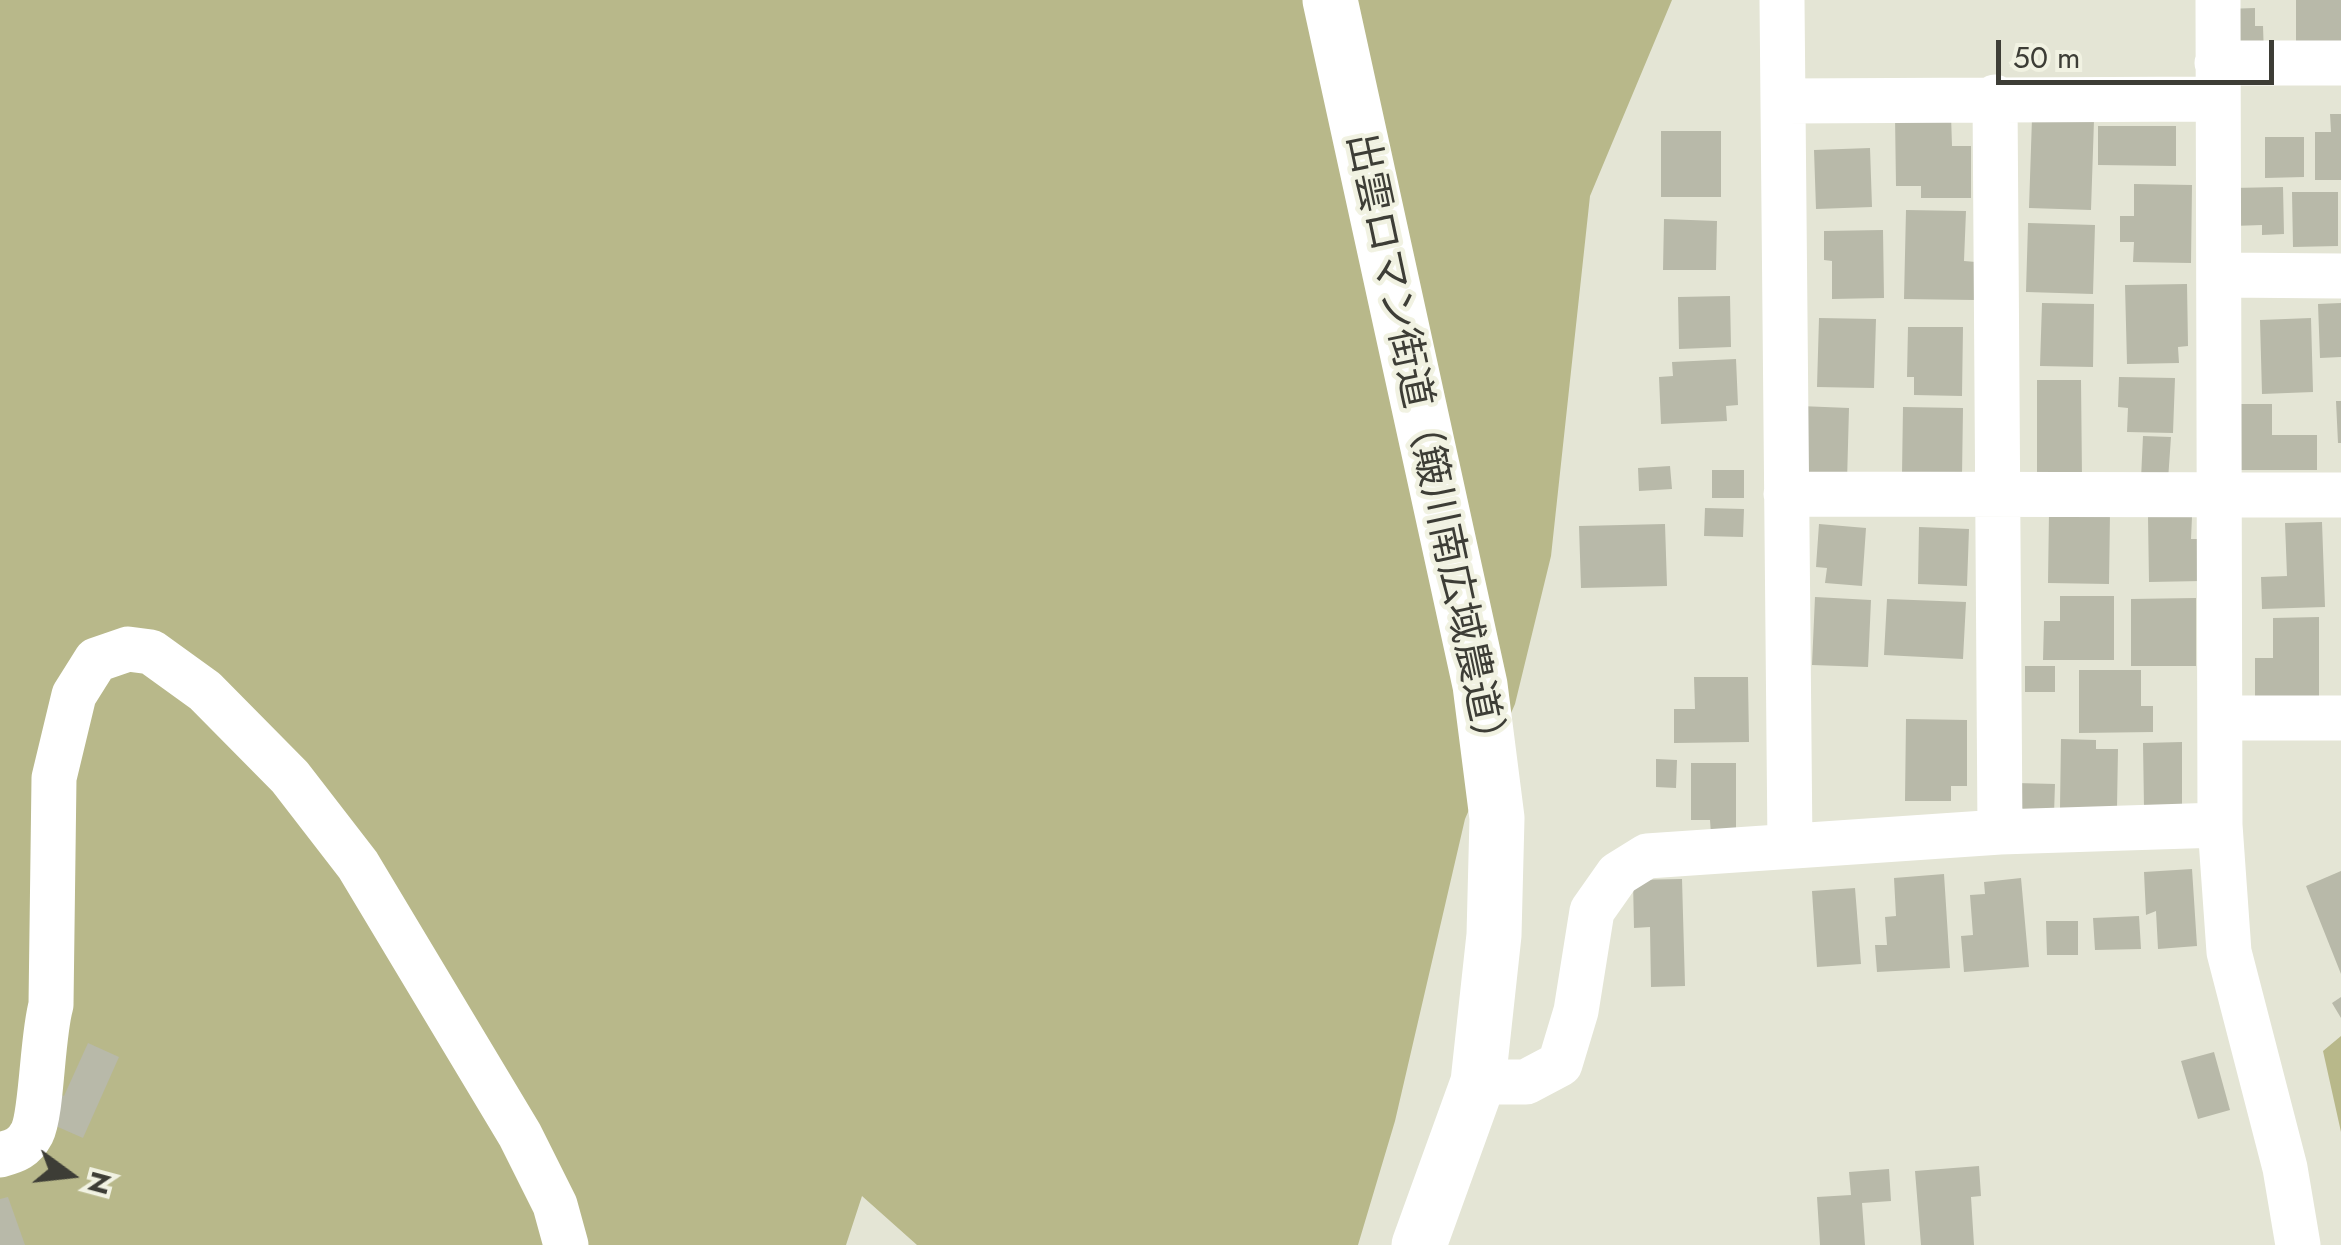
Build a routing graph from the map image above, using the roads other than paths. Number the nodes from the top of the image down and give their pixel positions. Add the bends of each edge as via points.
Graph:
1 (1330, 0) edge
2 (1782, 0) edge
3 (2218, 0) edge
4 (2341, 63) edge
5 (2217, 81) junction
6 (1995, 97) junction
7 (1784, 101) junction
8 (2222, 275) junction
9 (2341, 276) edge
10 (1786, 494) junction
11 (2341, 495) edge
12 (1998, 496) junction
13 (2222, 496) junction
14 (2223, 718) junction
15 (2341, 718) edge
16 (2220, 825) junction
17 (2000, 832) junction
18 (1790, 846) junction
19 (1478, 1082) junction
20 (0, 1155) edge
21 (566, 1245) edge
22 (1419, 1245) edge
23 (2298, 1245) edge

1 - 19 street, 出雲ロマン街道（簸川南広域農道） via 1480,685 1497,818 1494,934
2 - 7 street
3 - 5 street
4 - 5 street
5 - 6 street
5 - 8 street
6 - 7 street
6 - 12 street
7 - 10 street
8 - 9 street
8 - 13 street
10 - 12 street
10 - 18 street
11 - 13 street
12 - 13 street
12 - 17 street
13 - 14 street
14 - 15 street
14 - 16 street
16 - 17 street
16 - 23 street via 2229,952
17 - 18 street
18 - 19 street via 1646,856 1618,874 1592,912 1560,1064 1526,1082
19 - 22 street, 出雲ロマン街道（簸川南広域農道）
20 - 21 street via 20,1150 34,1130 50,1005 54,778 74,696 96,660 128,649 151,652 205,691 290,777 358,865 520,1135 555,1205

